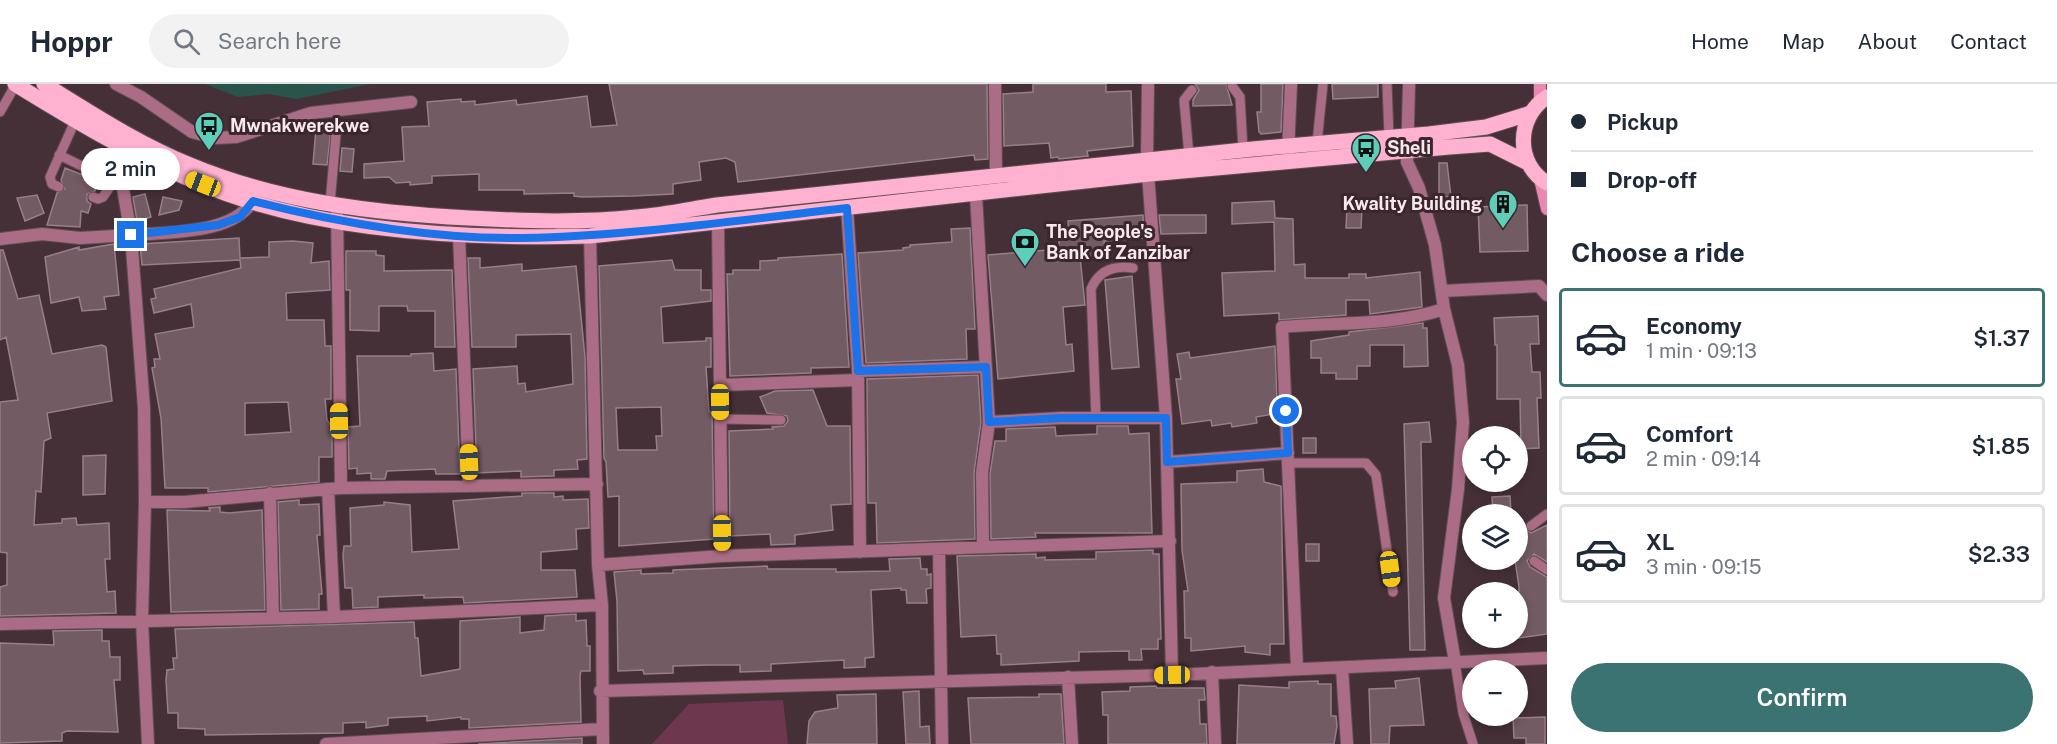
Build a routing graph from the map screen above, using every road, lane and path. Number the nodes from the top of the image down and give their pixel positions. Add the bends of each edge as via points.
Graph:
1 (16, 84) edge
2 (44, 84) edge
3 (116, 84) edge
4 (995, 84) edge
5 (1148, 84) edge
6 (1291, 84) edge
7 (1323, 84) edge
8 (1387, 84) edge
9 (1409, 84) edge
10 (1540, 84) edge
11 (1232, 86) dead end
12 (1192, 90) dead end
13 (411, 102) dead end
14 (1539, 104) edge
15 (0, 112) edge
16 (75, 121) junction
17 (336, 134) dead end
18 (1407, 134) junction
19 (1389, 136) junction
20 (127, 143) junction
21 (1317, 143) junction
22 (1243, 150) junction
23 (1407, 150) junction
24 (1288, 153) junction
25 (59, 155) junction
26 (1189, 156) junction
27 (1528, 163) junction
28 (1148, 167) junction
29 (120, 171) junction
30 (996, 177) junction
31 (1543, 181) edge
32 (113, 182) junction
33 (59, 187) dead end
34 (255, 195) junction
35 (976, 195) junction
36 (93, 197) dead end
37 (847, 208) junction
38 (1547, 209) edge
39 (335, 210) junction
40 (718, 222) junction
41 (131, 235) junction
42 (459, 235) junction
43 (590, 236) junction
44 (0, 238) edge
45 (1133, 268) dead end
46 (1442, 291) junction
47 (1547, 295) edge
48 (1444, 309) junction
49 (986, 367) junction
50 (858, 375) junction
51 (720, 385) junction
52 (1096, 418) junction
53 (1166, 418) junction
54 (720, 419) junction
55 (781, 420) dead end
56 (989, 422) junction
57 (1288, 458) junction
58 (1167, 462) junction
59 (470, 484) junction
60 (597, 484) junction
61 (334, 488) junction
62 (270, 493) junction
63 (145, 502) junction
64 (1547, 514) edge
65 (1531, 526) dead end
66 (1170, 541) junction
67 (983, 546) junction
68 (939, 549) junction
69 (860, 552) junction
70 (722, 556) junction
71 (1534, 561) dead end
72 (598, 565) junction
73 (1547, 570) edge
74 (1393, 592) dead end
75 (602, 605) junction
76 (334, 617) junction
77 (273, 618) junction
78 (142, 621) junction
79 (0, 624) edge
80 (1547, 658) edge
81 (1455, 662) junction
82 (1297, 668) junction
83 (1342, 668) junction
84 (1212, 672) junction
85 (1172, 675) junction
86 (1068, 677) junction
87 (940, 683) junction
88 (600, 691) junction
89 (602, 729) junction
90 (402, 741) edge
91 (148, 744) edge
92 (326, 744) edge
93 (603, 744) edge
94 (942, 744) edge
95 (1072, 744) edge
96 (1215, 744) edge
97 (1347, 744) edge
98 (1473, 744) edge

1 - 15 lane
1 - 16 main road
2 - 20 main road
3 - 13 street via 192,132 214,138 236,137 310,113
4 - 30 street
5 - 28 street
6 - 24 street
7 - 21 lane
8 - 19 lane
9 - 18 street
10 - 14 main road
11 - 22 lane via 1240,97
12 - 26 lane via 1184,100
14 - 18 main road via 1486,127
14 - 27 main road via 1523,138
16 - 20 main road
16 - 25 lane
17 - 39 lane
18 - 19 main road
18 - 23 street
19 - 21 main road
20 - 29 street
20 - 34 main road via 182,176
21 - 24 main road
22 - 24 main road
22 - 26 main road
23 - 24 main road
23 - 27 main road via 1490,144
23 - 46 street via 1407,162 1419,188 1435,245
24 - 28 main road
25 - 32 lane
25 - 33 lane via 50,177 52,184
26 - 28 main road
27 - 31 main road
28 - 30 main road
28 - 35 main road
28 - 53 street
29 - 32 lane
29 - 41 street
30 - 39 main road via 590,220 519,221
31 - 38 main road
32 - 36 lane via 103,196
34 - 39 main road
34 - 41 street via 240,217 218,225
35 - 37 main road
35 - 49 street
37 - 40 main road
37 - 50 street
39 - 42 main road
39 - 61 street
40 - 43 main road
40 - 51 street
41 - 44 street via 80,238 42,234
41 - 63 street via 144,408
42 - 43 main road
42 - 59 street
43 - 60 street
45 - 52 lane via 1108,268 1095,278 1091,289
46 - 47 street via 1539,286
46 - 48 street
48 - 57 street via 1369,323 1282,327
48 - 81 street via 1458,365 1463,422 1444,598
49 - 50 street
49 - 56 street
50 - 51 street
50 - 69 street
51 - 54 street
52 - 53 street
52 - 56 street
53 - 58 street
54 - 55 lane
54 - 70 street
56 - 67 street via 982,473
57 - 58 street
57 - 74 lane via 1366,463 1372,468 1377,476
57 - 82 street
58 - 66 street
59 - 60 street
59 - 61 street
60 - 72 street
61 - 62 street
61 - 76 street
62 - 63 street
62 - 77 street
63 - 78 street
64 - 65 lane
66 - 67 street
66 - 85 street
67 - 68 street
68 - 69 street
68 - 87 street
69 - 70 street
70 - 72 street
71 - 73 lane
72 - 75 street
75 - 76 street
75 - 88 street
76 - 77 street
77 - 78 street
78 - 79 street
78 - 91 street
80 - 81 street
81 - 83 street
81 - 98 lane via 1462,713
82 - 83 street
82 - 84 street
83 - 97 street
84 - 85 street
84 - 96 street
85 - 86 street
86 - 87 street
86 - 95 street
87 - 88 street
87 - 94 street
88 - 89 street
89 - 90 street
89 - 93 street
90 - 92 street

